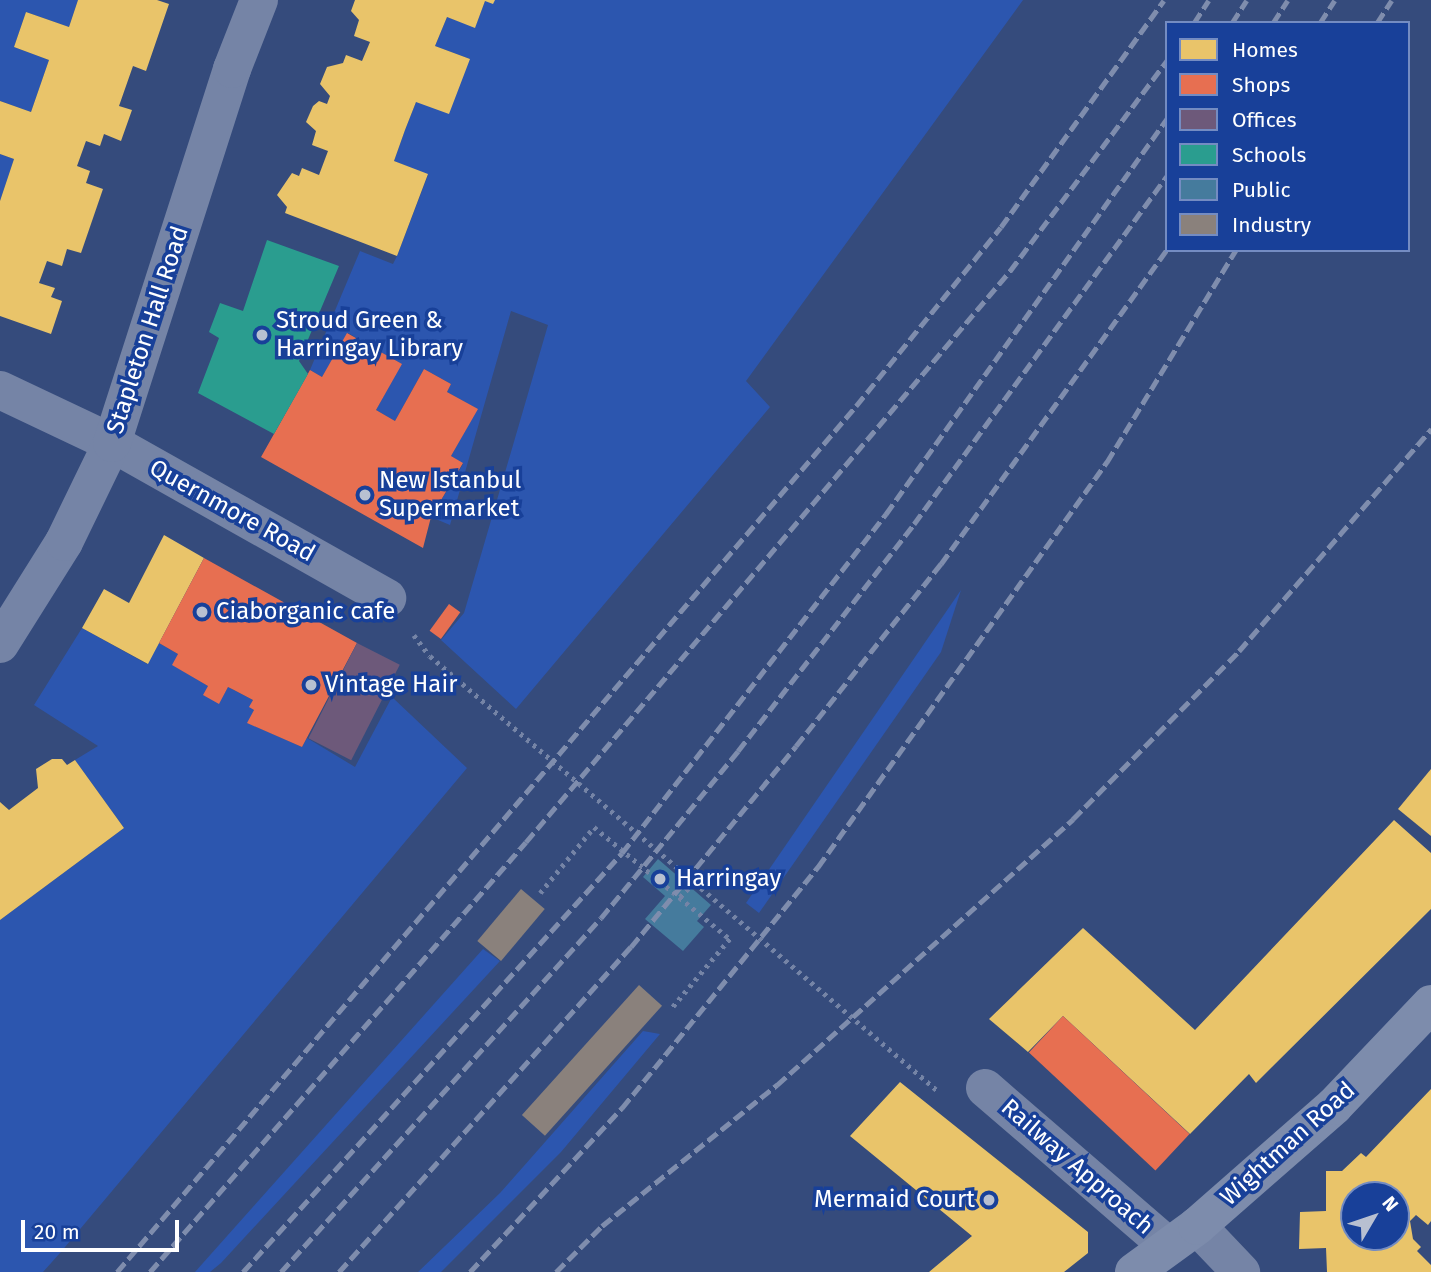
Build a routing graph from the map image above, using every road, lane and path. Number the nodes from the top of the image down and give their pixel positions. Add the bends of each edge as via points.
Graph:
1 (260, 0) edge
2 (0, 390) edge
3 (112, 443) junction
4 (387, 598) dead end
5 (0, 644) edge
6 (430, 656) dead end
7 (693, 883) junction
8 (540, 893) dead end
9 (680, 897) junction
10 (1431, 1004) edge
11 (672, 1008) dead end
12 (929, 1083) dead end
13 (985, 1088) dead end
14 (1182, 1236) junction
15 (1134, 1272) edge
16 (1241, 1272) edge

1 - 3 street, Stapleton Hall Road via 232,69
2 - 3 street, Quernmore Road
3 - 4 street, Quernmore Road
3 - 5 street, Stapleton Hall Road via 64,542
6 - 7 path
7 - 9 path
7 - 12 path
8 - 9 path via 594,827
9 - 11 path via 730,939
10 - 14 main road, Wightman Road via 1334,1106
13 - 14 street, Railway Approach
14 - 15 main road, Wightman Road
14 - 16 street, Railway Approach

